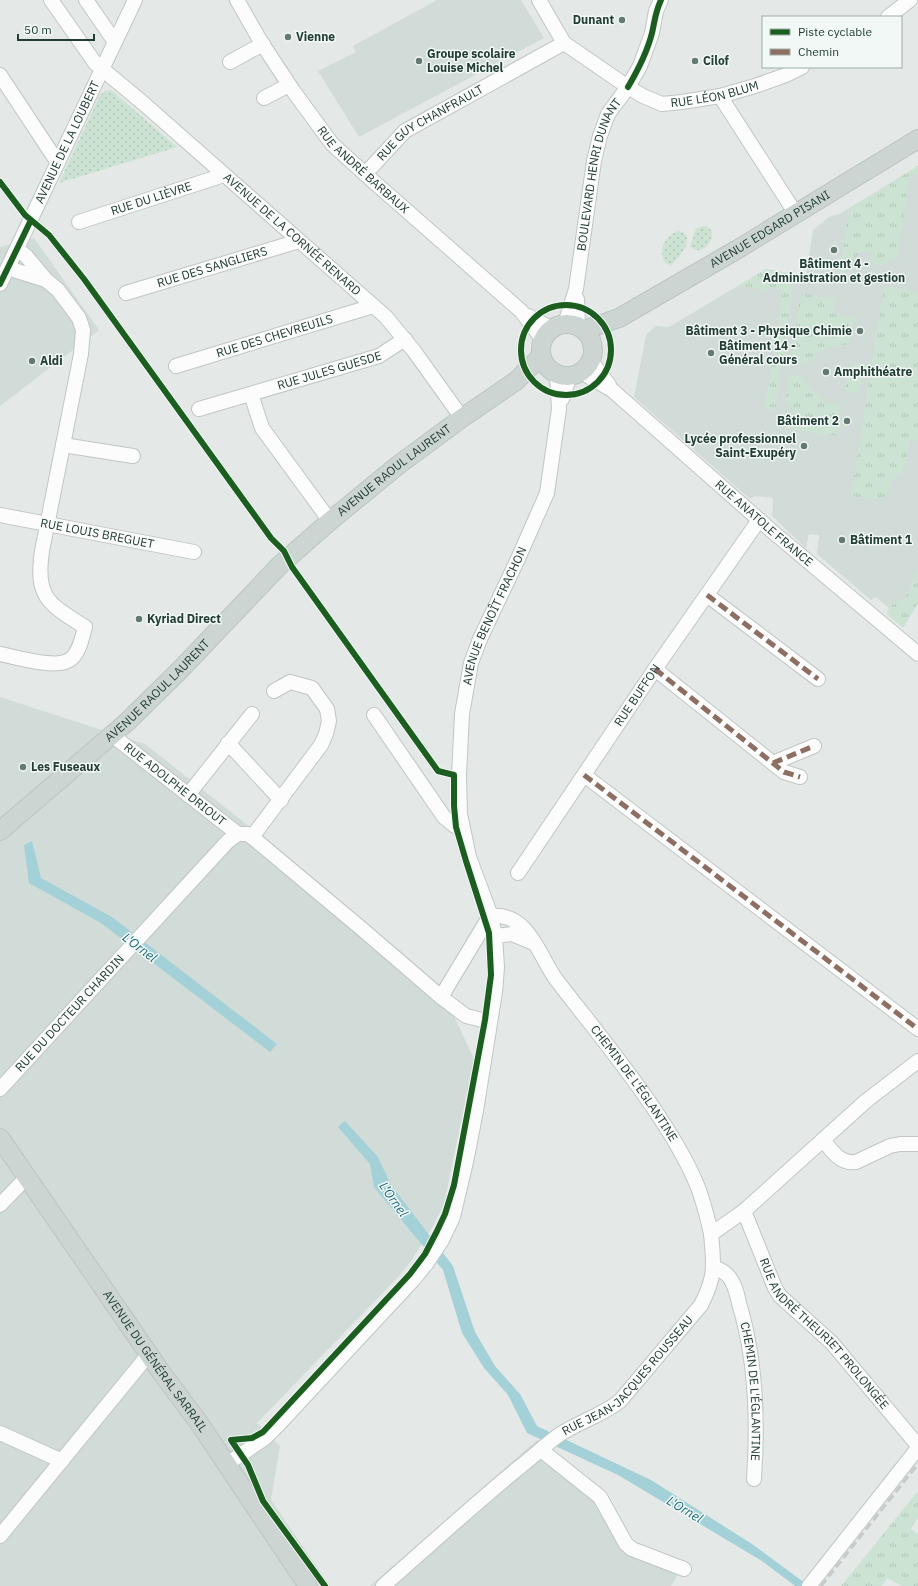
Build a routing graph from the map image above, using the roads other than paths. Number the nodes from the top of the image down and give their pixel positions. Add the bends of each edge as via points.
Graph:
1 (51, 0) edge
2 (86, 0) edge
3 (135, 0) edge
4 (237, 0) edge
5 (539, 0) edge
6 (661, 0) edge
7 (910, 0) edge
8 (889, 16) edge
9 (115, 42) junction
10 (564, 43) junction
11 (263, 44) junction
12 (230, 62) dead end
13 (800, 68) edge
14 (102, 70) junction
15 (0, 75) edge
16 (289, 85) junction
17 (628, 87) junction
18 (720, 96) junction
19 (264, 98) dead end
20 (918, 139) edge
21 (58, 163) junction
22 (365, 174) junction
23 (224, 175) junction
24 (796, 214) junction
25 (79, 222) dead end
26 (299, 241) junction
27 (17, 249) junction
28 (8, 268) junction
29 (46, 280) junction
30 (0, 284) edge
31 (126, 293) dead end
32 (373, 306) junction
33 (406, 339) junction
34 (567, 350) junction
35 (176, 366) dead end
36 (251, 394) junction
37 (199, 409) dead end
38 (462, 418) junction
39 (63, 445) junction
40 (133, 456) dead end
41 (0, 515) edge
42 (759, 520) junction
43 (330, 521) junction
44 (47, 525) junction
45 (194, 552) dead end
46 (707, 594) junction
47 (0, 654) edge
48 (918, 654) edge
49 (655, 670) junction
50 (818, 679) dead end
51 (274, 691) dead end
52 (252, 714) dead end
53 (374, 715) dead end
54 (112, 735) junction
55 (228, 743) junction
56 (814, 746) dead end
57 (773, 763) junction
58 (584, 775) junction
59 (800, 777) dead end
60 (188, 795) junction
61 (281, 800) junction
62 (462, 828) junction
63 (0, 831) edge
64 (238, 834) junction
65 (252, 838) junction
66 (518, 873) dead end
67 (491, 915) junction
68 (495, 936) junction
69 (536, 944) junction
70 (441, 997) junction
71 (490, 1020) junction
72 (918, 1029) edge
73 (918, 1062) edge
74 (0, 1089) edge
75 (0, 1138) edge
76 (823, 1140) junction
77 (918, 1144) edge
78 (27, 1177) junction
79 (0, 1205) edge
80 (744, 1211) junction
81 (711, 1234) junction
82 (714, 1267) junction
83 (149, 1354) junction
84 (0, 1433) edge
85 (917, 1444) edge
86 (544, 1447) junction
87 (62, 1461) junction
88 (227, 1464) junction
89 (754, 1479) dead end
90 (0, 1536) edge
91 (684, 1569) dead end
92 (308, 1586) edge
93 (383, 1586) edge
94 (809, 1586) edge

1 - 14 street, AVENUE DE LA CORNÉE RENARD via 89,56
2 - 9 street
3 - 9 street, AVENUE DE LA LOUBERT
4 - 11 street, RUE ANDRÉ BARBAUX
5 - 10 street
6 - 17 street, BOULEVARD HENRI DUNANT via 640,66
7 - 8 street
9 - 14 street, AVENUE DE LA LOUBERT
10 - 17 street, RUE LÉON BLUM
10 - 22 street, RUE GUY CHANFRAULT via 404,131
11 - 12 street
11 - 16 street, RUE ANDRÉ BARBAUX
13 - 18 street, RUE LÉON BLUM via 755,86
14 - 21 street, AVENUE DE LA LOUBERT
14 - 23 street, AVENUE DE LA CORNÉE RENARD
15 - 21 street
16 - 19 street
16 - 22 street, RUE ANDRÉ BARBAUX via 332,144
17 - 18 street, RUE LÉON BLUM via 662,104
17 - 34 street, BOULEVARD HENRI DUNANT via 608,114 594,161
18 - 24 street
20 - 24 main road, AVENUE EDGARD PISANI
21 - 27 street, AVENUE DE LA LOUBERT
22 - 34 street, RUE ANDRÉ BARBAUX
23 - 25 street, RUE DU LIÈVRE
23 - 26 street, AVENUE DE LA CORNÉE RENARD
24 - 34 main road, AVENUE EDGARD PISANI
26 - 31 street, RUE DES SANGLIERS
26 - 32 street, AVENUE DE LA CORNÉE RENARD
27 - 28 street, AVENUE DE LA LOUBERT
27 - 29 street
28 - 29 street
28 - 30 street, AVENUE DE LA LOUBERT
29 - 39 street via 58,290 79,318 83,330 81,354
32 - 33 street, AVENUE DE LA CORNÉE RENARD
32 - 35 street, RUE DES CHEVREUILS
33 - 36 street, RUE JULES GUESDE via 379,356
33 - 38 street, AVENUE DE LA CORNÉE RENARD
34 - 38 main road, AVENUE RAOUL LAURENT
34 - 42 street, RUE ANATOLE FRANCE
34 - 62 street, AVENUE BENOÎT FRACHON via 547,493 471,663 462,714 459,765
36 - 37 street, RUE JULES GUESDE
36 - 43 street via 262,428
38 - 43 main road, AVENUE RAOUL LAURENT via 397,466
39 - 40 street
39 - 44 street
41 - 44 street, RUE LOUIS BREGUET
42 - 46 street, RUE BUFFON
42 - 48 street, RUE ANATOLE FRANCE
43 - 54 main road, AVENUE RAOUL LAURENT via 280,565 181,669
44 - 45 street, RUE LOUIS BREGUET
44 - 47 street via 40,576 50,602 59,611 85,627 78,649 67,662 52,664
46 - 49 street, RUE BUFFON
46 - 50 street
49 - 57 street
49 - 58 street, RUE BUFFON
51 - 61 street via 290,682 312,688 327,709 329,721 321,745
52 - 55 street
53 - 62 street via 444,817
54 - 60 street, RUE ADOLPHE DRIOUT
54 - 63 main road, AVENUE RAOUL LAURENT
55 - 60 street
55 - 61 street
56 - 57 street
57 - 59 street via 784,772
58 - 66 street, RUE BUFFON
58 - 72 street
60 - 64 street, RUE ADOLPHE DRIOUT
61 - 65 street
62 - 67 street, AVENUE BENOÎT FRACHON via 469,857
64 - 65 street via 248,834
64 - 74 street, RUE DU DOCTEUR CHARDIN via 228,841
65 - 70 street
67 - 68 street, AVENUE BENOÎT FRACHON
67 - 69 street, CHEMIN DE L'ÉGLANTINE via 513,919
67 - 70 street
68 - 69 street via 512,934
68 - 71 street, AVENUE BENOÎT FRACHON via 497,967
69 - 81 street, CHEMIN DE L'ÉGLANTINE via 556,980 606,1042 669,1132 698,1189
70 - 71 street via 466,1016
71 - 88 street, AVENUE BENOÎT FRACHON via 476,1111 458,1195 453,1217 442,1240 413,1280 279,1424
73 - 76 street via 866,1101
75 - 78 main road, AVENUE DU GÉNÉRAL SARRAIL
76 - 77 street via 842,1161 850,1163 890,1146
76 - 80 street
78 - 79 street
78 - 83 main road, AVENUE DU GÉNÉRAL SARRAIL
80 - 81 street
80 - 85 street, RUE ANDRÉ THEURIET PROLONGÉE via 780,1296 832,1343
81 - 82 street, RUE JEAN-JACQUES ROUSSEAU
82 - 86 street, RUE JEAN-JACQUES ROUSSEAU via 710,1286 701,1305 629,1392 610,1409 584,1421
82 - 89 street, CHEMIN DE L'ÉGLANTINE via 723,1271 735,1287 749,1347 755,1425
83 - 87 street
83 - 88 main road, AVENUE DU GÉNÉRAL SARRAIL
84 - 87 street
85 - 94 street
86 - 91 street via 600,1497 626,1544 632,1549
86 - 93 street, RUE JEAN-JACQUES ROUSSEAU via 491,1490
87 - 90 street
88 - 92 main road, AVENUE DU GÉNÉRAL SARRAIL

